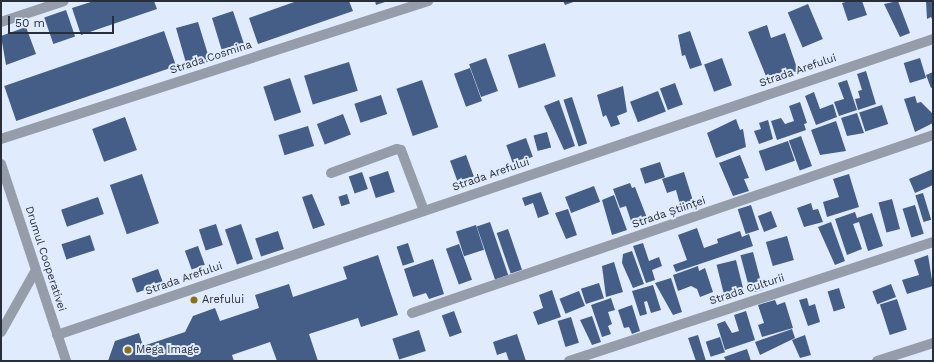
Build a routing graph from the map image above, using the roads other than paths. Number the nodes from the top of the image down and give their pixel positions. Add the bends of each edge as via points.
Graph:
1 (64, 1) edge
2 (428, 1) edge
3 (1, 22) edge
4 (933, 38) edge
5 (933, 135) edge
6 (1, 139) edge
7 (1, 164) edge
8 (331, 172) dead end
9 (424, 211) junction
10 (933, 242) edge
11 (36, 270) junction
12 (412, 313) dead end
13 (1, 332) edge
14 (57, 334) junction
15 (933, 343) edge
16 (66, 361) edge
17 (569, 361) edge
18 (877, 361) edge

1 - 3 street
2 - 6 street, Strada Cosmina
4 - 9 street, Strada Arefului
5 - 12 street, Strada Științei
7 - 11 street, Drumul Cooperativei
8 - 9 street via 397,149 402,150
9 - 14 street, Strada Arefului
10 - 17 street, Strada Culturii
11 - 13 street
11 - 14 street, Drumul Cooperativei
14 - 16 street, Drumul Cooperativei
15 - 18 street

